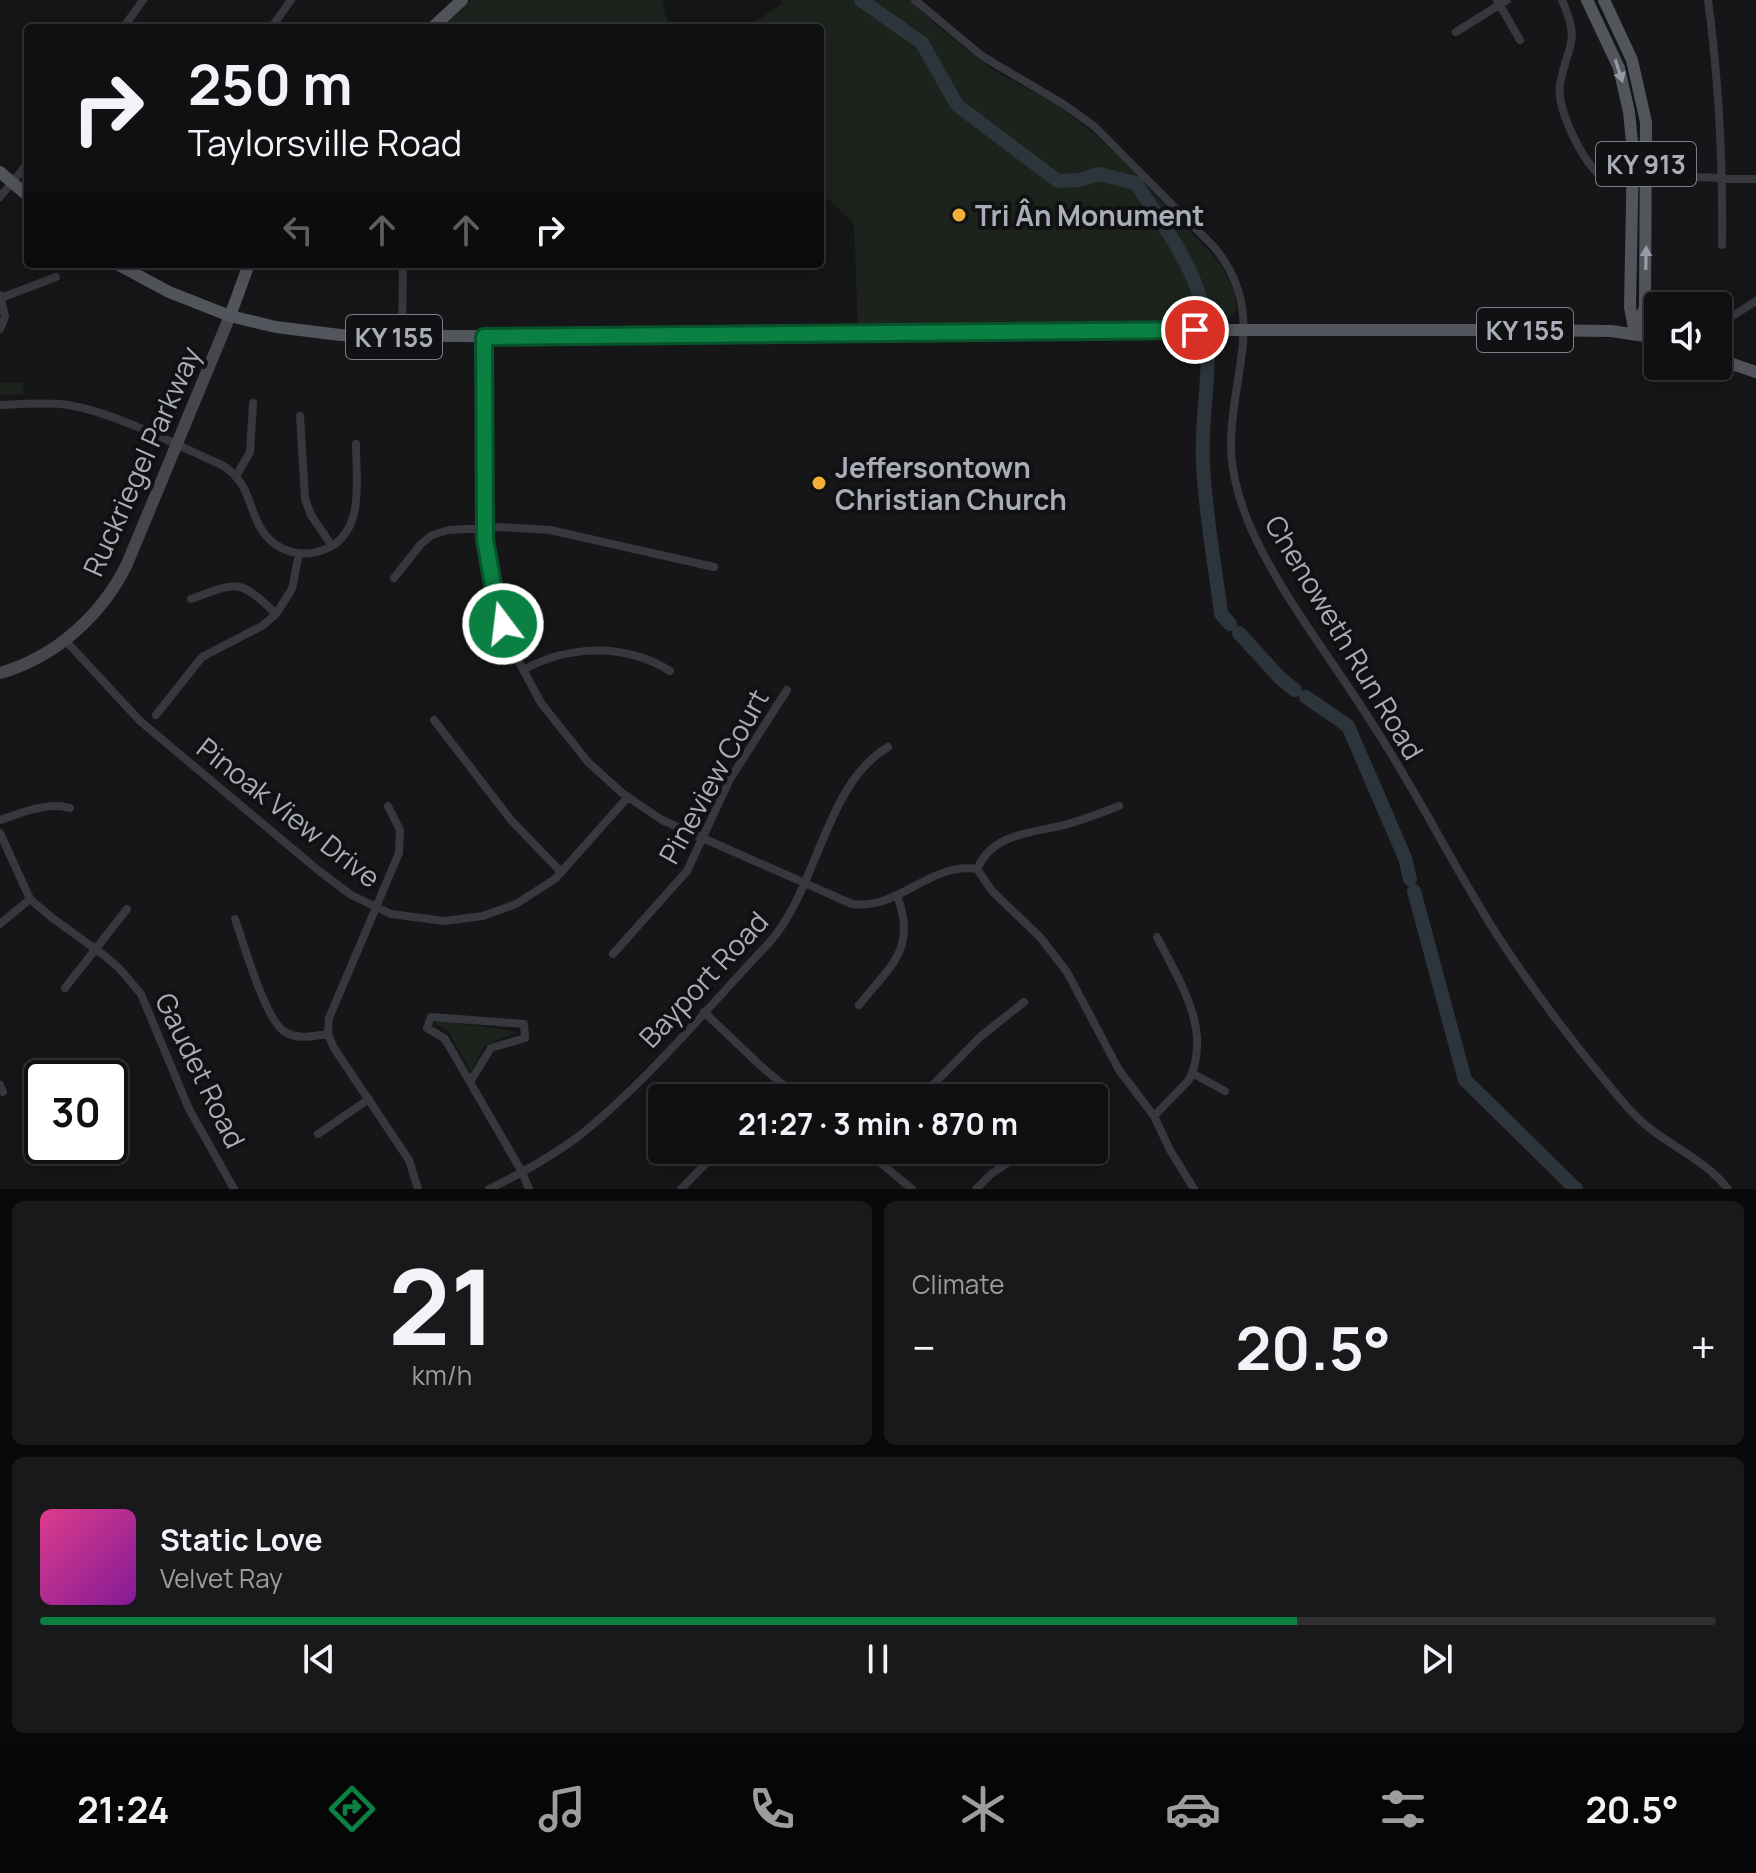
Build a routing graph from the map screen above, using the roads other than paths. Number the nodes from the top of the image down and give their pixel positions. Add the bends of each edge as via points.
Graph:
1 (143, 0) edge
2 (291, 0) edge
3 (462, 0) edge
4 (915, 0) edge
5 (1562, 0) edge
6 (1587, 0) edge
7 (1604, 0) edge
8 (1708, 0) edge
9 (1501, 1) edge
10 (126, 24) edge
11 (274, 24) edge
12 (436, 24) edge
13 (1456, 32) dead end
14 (1520, 40) dead end
15 (24, 168) edge
16 (0, 172) edge
17 (1646, 174) junction
18 (1631, 176) junction
19 (1723, 176) junction
20 (1756, 179) edge
21 (13, 183) junction
22 (24, 193) edge
23 (0, 197) edge
24 (1722, 245) dead end
25 (124, 268) edge
26 (248, 268) edge
27 (403, 268) edge
28 (56, 277) dead end
29 (0, 296) edge
30 (1756, 301) edge
31 (230, 316) junction
32 (1732, 316) edge
33 (0, 329) edge
34 (1245, 330) junction
35 (1635, 334) junction
36 (1644, 336) edge
37 (402, 337) junction
38 (484, 337) junction
39 (1732, 364) edge
40 (1756, 372) edge
41 (253, 403) dead end
42 (0, 405) edge
43 (300, 416) dead end
44 (356, 444) dead end
45 (176, 446) junction
46 (236, 476) junction
47 (485, 528) junction
48 (332, 546) junction
49 (299, 554) junction
50 (714, 567) dead end
51 (394, 578) dead end
52 (191, 599) dead end
53 (276, 614) junction
54 (65, 640) junction
55 (523, 670) junction
56 (670, 671) dead end
57 (0, 673) edge
58 (787, 690) dead end
59 (156, 715) dead end
60 (434, 720) dead end
61 (888, 747) dead end
62 (628, 797) junction
63 (388, 806) dead end
64 (1119, 806) dead end
65 (70, 808) dead end
66 (0, 820) edge
67 (0, 833) edge
68 (703, 840) junction
69 (977, 869) junction
70 (561, 872) junction
71 (805, 885) junction
72 (897, 896) junction
73 (30, 899) junction
74 (376, 908) junction
75 (127, 909) dead end
76 (235, 919) dead end
77 (0, 924) edge
78 (1157, 937) dead end
79 (96, 949) junction
80 (613, 954) dead end
81 (65, 988) dead end
82 (1024, 1002) dead end
83 (859, 1005) dead end
84 (704, 1012) junction
85 (328, 1034) junction
86 (1192, 1073) junction
87 (470, 1082) junction
88 (782, 1084) edge
89 (934, 1084) edge
90 (1225, 1091) dead end
91 (369, 1099) junction
92 (1154, 1116) junction
93 (318, 1134) dead end
94 (705, 1164) edge
95 (884, 1164) edge
96 (1006, 1164) edge
97 (522, 1172) junction
98 (234, 1189) edge
99 (418, 1189) edge
100 (489, 1189) edge
101 (529, 1189) edge
102 (681, 1189) edge
103 (912, 1189) edge
104 (976, 1189) edge
105 (1194, 1189) edge
106 (1728, 1189) edge

1 - 10 street
2 - 11 street
3 - 12 main road
4 - 34 street, Chenoweth Run Road via 982,56 1072,109 1104,136 1220,255 1236,282
5 - 18 street via 1573,25 1560,86 1565,116 1598,174
6 -> 18 main road, KY 913 via 1625,90
7 - 17 main road, KY 913 via 1640,90
8 - 19 street
9 - 13 street
9 - 14 street
15 - 21 street
16 - 21 main road
17 - 18 street
17 - 19 street
35 -> 17 main road, KY 913 via 1645,307
18 - 35 main road, KY 913 via 1630,307
19 - 20 street
19 - 24 street
21 - 22 main road
21 - 23 street
25 - 31 main road, KY 155
26 - 31 main road, Ruckriegel Parkway
27 - 37 street
28 - 29 street
29 - 33 street via 5,317
30 - 32 street
31 - 37 main road, KY 155 via 304,331
31 - 45 main road, Ruckriegel Parkway
34 - 35 main road, KY 155
34 - 38 main road, KY 155
34 - 106 street, Chenoweth Run Road via 1232,463 1244,509 1265,554 1376,728 1502,942 1544,1001 1642,1122 1710,1169
35 - 36 main road, KY 155
37 - 38 main road, KY 155
38 - 47 street
39 - 40 main road
41 - 46 street via 250,452
42 - 45 street via 68,405
43 - 48 street via 305,499
44 - 48 street via 353,520
45 - 46 street
45 - 54 main road, Ruckriegel Parkway via 122,574 99,609
46 - 49 street via 262,530 278,546
47 - 50 street via 550,530
47 - 51 street via 432,535
47 - 55 street via 494,591
48 - 49 street
49 - 53 street via 292,589
52 - 53 street via 239,585
53 - 59 street via 202,657
54 - 57 main road, Ruckriegel Parkway
54 - 74 street, Pinoak View Drive via 140,721 348,894
55 - 56 street via 553,656 607,651 649,660
55 - 62 street via 569,740
58 - 68 street, Pineview Court via 730,779
60 - 70 street via 511,820
61 - 71 street, Bayport Road via 851,783
62 - 68 street
62 - 70 street, Pinoak View Drive
63 - 74 street via 401,846
64 - 69 street via 1010,836
65 - 66 street via 48,806
67 - 73 street, Gaudet Road
68 - 71 street
68 - 80 street, Pineview Court via 677,885
69 - 72 street via 937,873
69 - 92 street via 1067,972 1119,1070
70 - 74 street, Pinoak View Drive via 516,904 474,918 426,921
71 - 72 street via 861,905
71 - 84 street, Bayport Road via 789,919
72 - 83 street via 906,924 903,946
73 - 77 street
73 - 79 street, Gaudet Road
74 - 85 street via 329,1018
75 - 79 street
76 - 85 street via 278,1027 300,1037
78 - 86 street via 1193,1012 1197,1035
79 - 81 street
79 - 98 street, Gaudet Road via 119,968 147,1005 189,1109
82 - 89 street
84 - 88 street
84 - 97 street, Bayport Road via 608,1111
85 - 91 street
86 - 90 street
86 - 92 street
87 - 87 street via 445,1039 427,1028 431,1017 524,1024 525,1038 491,1048
87 - 97 street
91 - 93 street
91 - 99 street via 409,1160
92 - 105 street
94 - 102 street
95 - 103 street
96 - 104 street
97 - 100 street, Bayport Road
97 - 101 street

